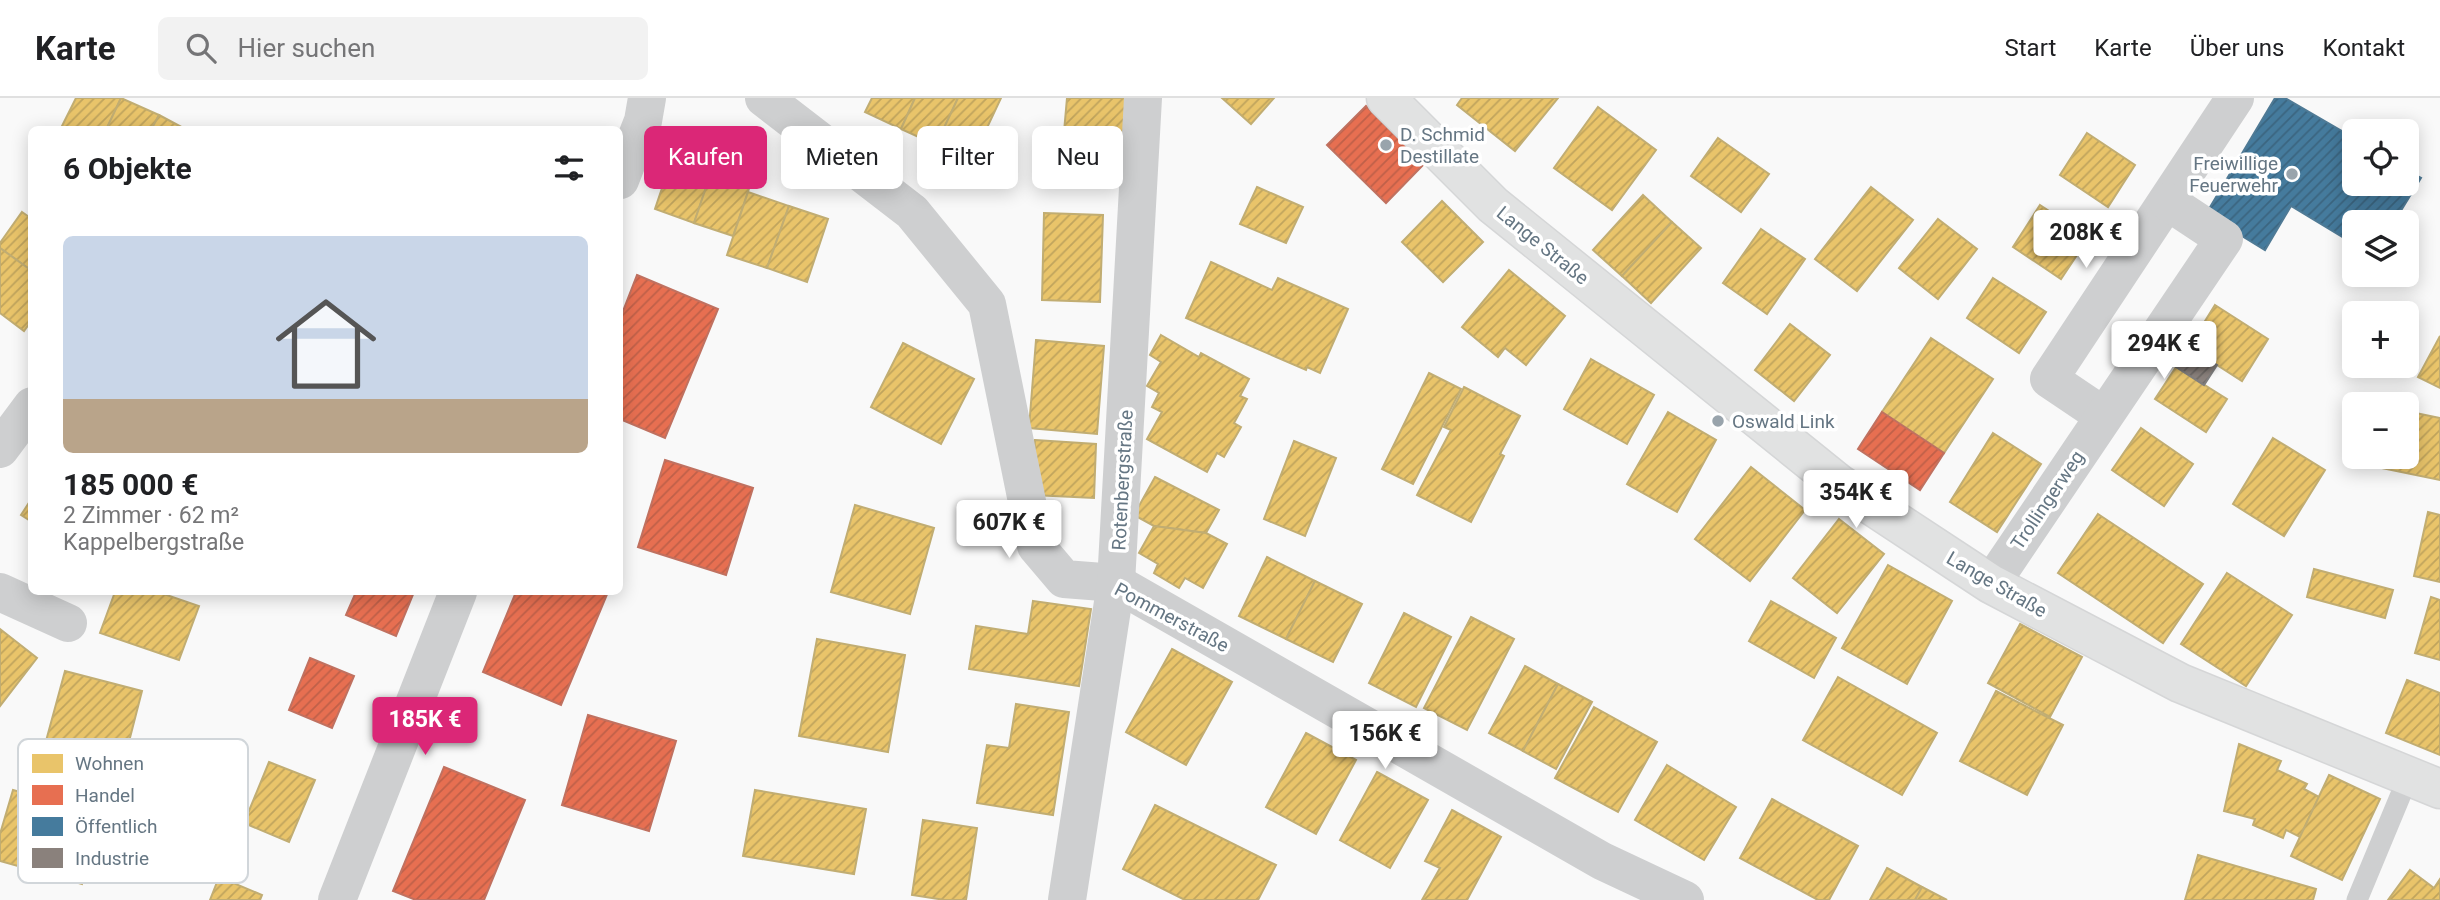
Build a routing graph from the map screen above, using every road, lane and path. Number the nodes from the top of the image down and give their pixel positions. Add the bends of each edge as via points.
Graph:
1 (647, 98) edge
2 (764, 98) edge
3 (1143, 98) edge
4 (1386, 98) edge
5 (2235, 98) edge
6 (623, 172) edge
7 (2168, 202) junction
8 (28, 411) edge
9 (2104, 416) junction
10 (0, 449) edge
11 (1116, 583) junction
12 (1991, 584) junction
13 (0, 592) edge
14 (456, 595) edge
15 (68, 623) dead end
16 (2425, 782) edge
17 (337, 900) edge
18 (1067, 900) edge
19 (1685, 900) edge
20 (2357, 900) edge

1 - 6 street
2 - 11 street, Pommerstraße via 912,212 987,304 1036,546 1064,579
3 - 11 street, Rotenbergstraße
4 - 12 main road, Lange Straße via 1493,205 1839,484
5 - 7 street
7 - 9 street via 2049,379
7 - 9 street, Trollingerweg via 2224,239
8 - 10 street
9 - 12 street, Trollingerweg
11 - 18 street, Rotenbergstraße
11 - 19 street, Pommerstraße via 1602,861
12 - 16 main road, Lange Straße via 2179,683
13 - 15 street
14 - 17 street
16 - 20 lane

